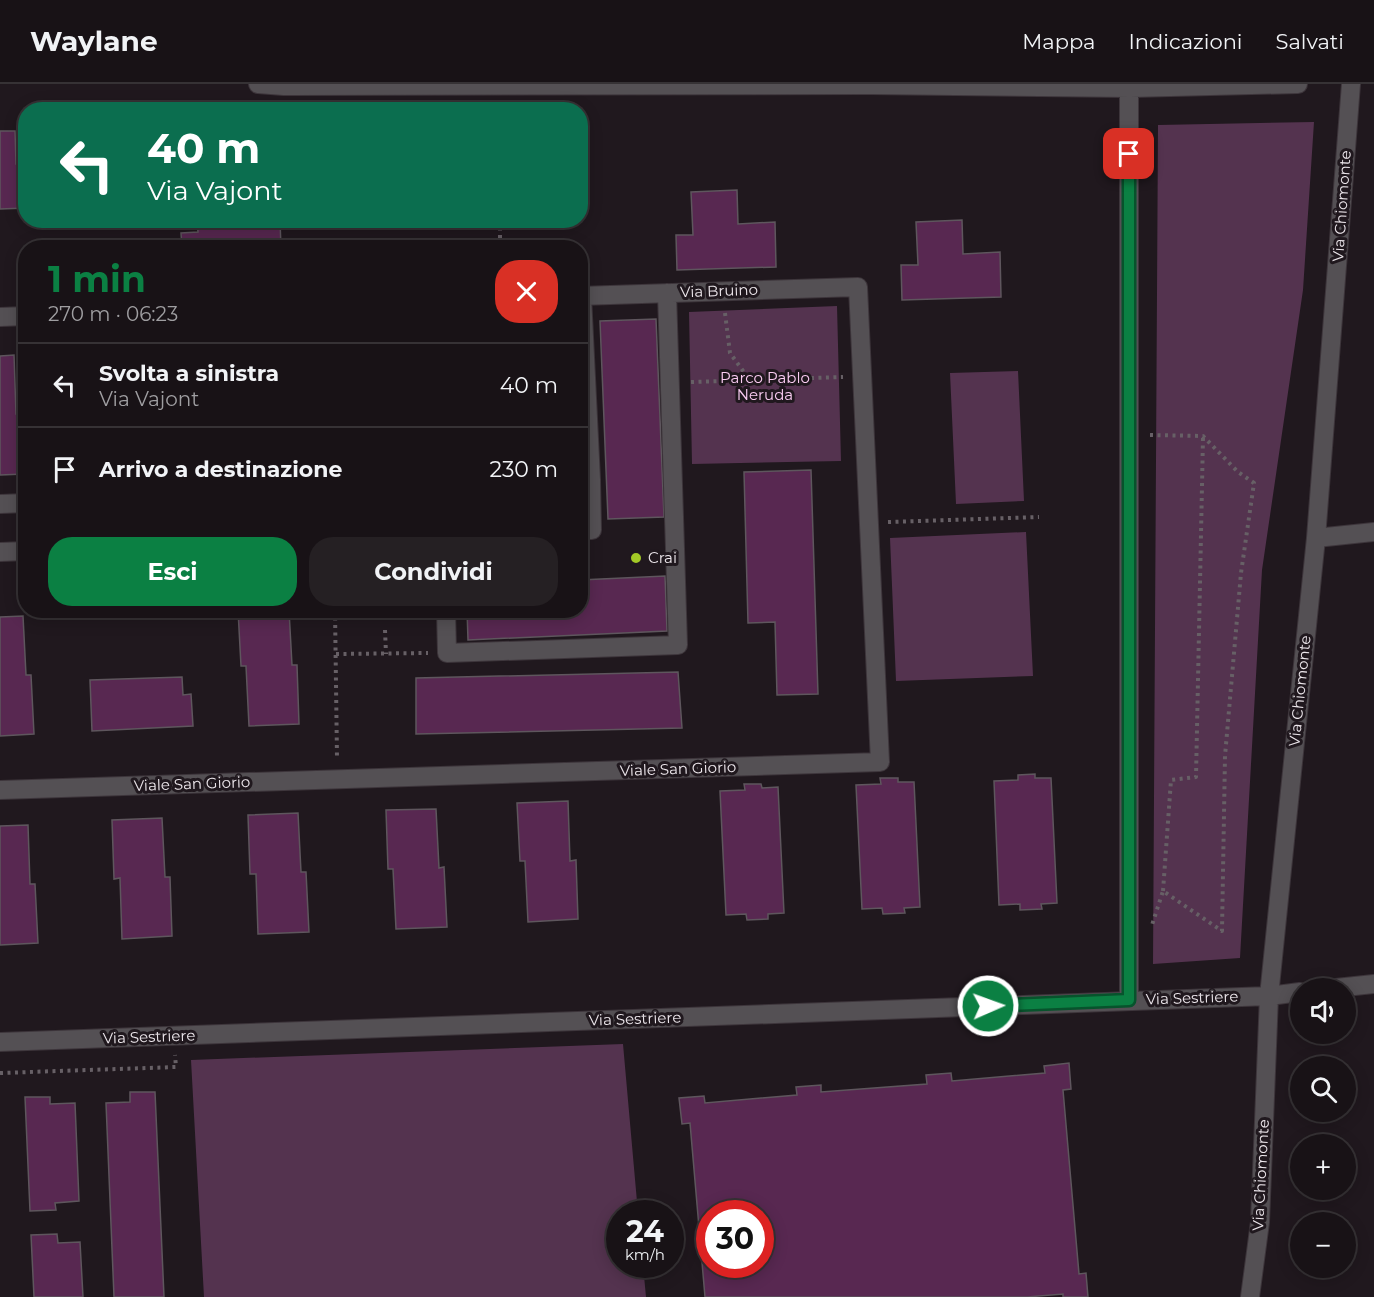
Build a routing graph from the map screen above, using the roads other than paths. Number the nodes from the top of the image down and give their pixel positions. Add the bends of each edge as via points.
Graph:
1 (258, 84) edge
2 (1298, 84) edge
3 (1351, 84) edge
4 (1129, 86) edge
5 (858, 287) joint
6 (667, 293) junction
7 (588, 296) edge
8 (18, 316) edge
9 (0, 317) edge
10 (588, 497) edge
11 (18, 503) edge
12 (0, 504) edge
13 (588, 530) edge
14 (1374, 532) edge
15 (1316, 538) junction
16 (18, 551) edge
17 (0, 552) edge
18 (446, 618) edge
19 (0, 790) edge
20 (1374, 984) edge
21 (1356, 986) edge
22 (1290, 993) edge
23 (1269, 996) junction
24 (1129, 1000) junction
25 (0, 1042) edge
26 (1250, 1297) edge

1 - 4 street
2 - 4 street
3 - 15 street, Via Chiomonte
4 - 24 street
5 - 6 street, Via Bruino
5 - 19 street, Viale San Giorio via 880,762
6 - 7 street, Via Bruino
6 - 18 street via 678,645 447,653
8 - 9 street
10 - 13 street via 592,530
11 - 12 street
14 - 15 street
15 - 23 street, Via Chiomonte
16 - 17 street
20 - 21 street
22 - 23 street, Via Sestriere
23 - 24 street, Via Sestriere
23 - 26 street, Via Chiomonte via 1260,1222
24 - 25 street, Via Sestriere

